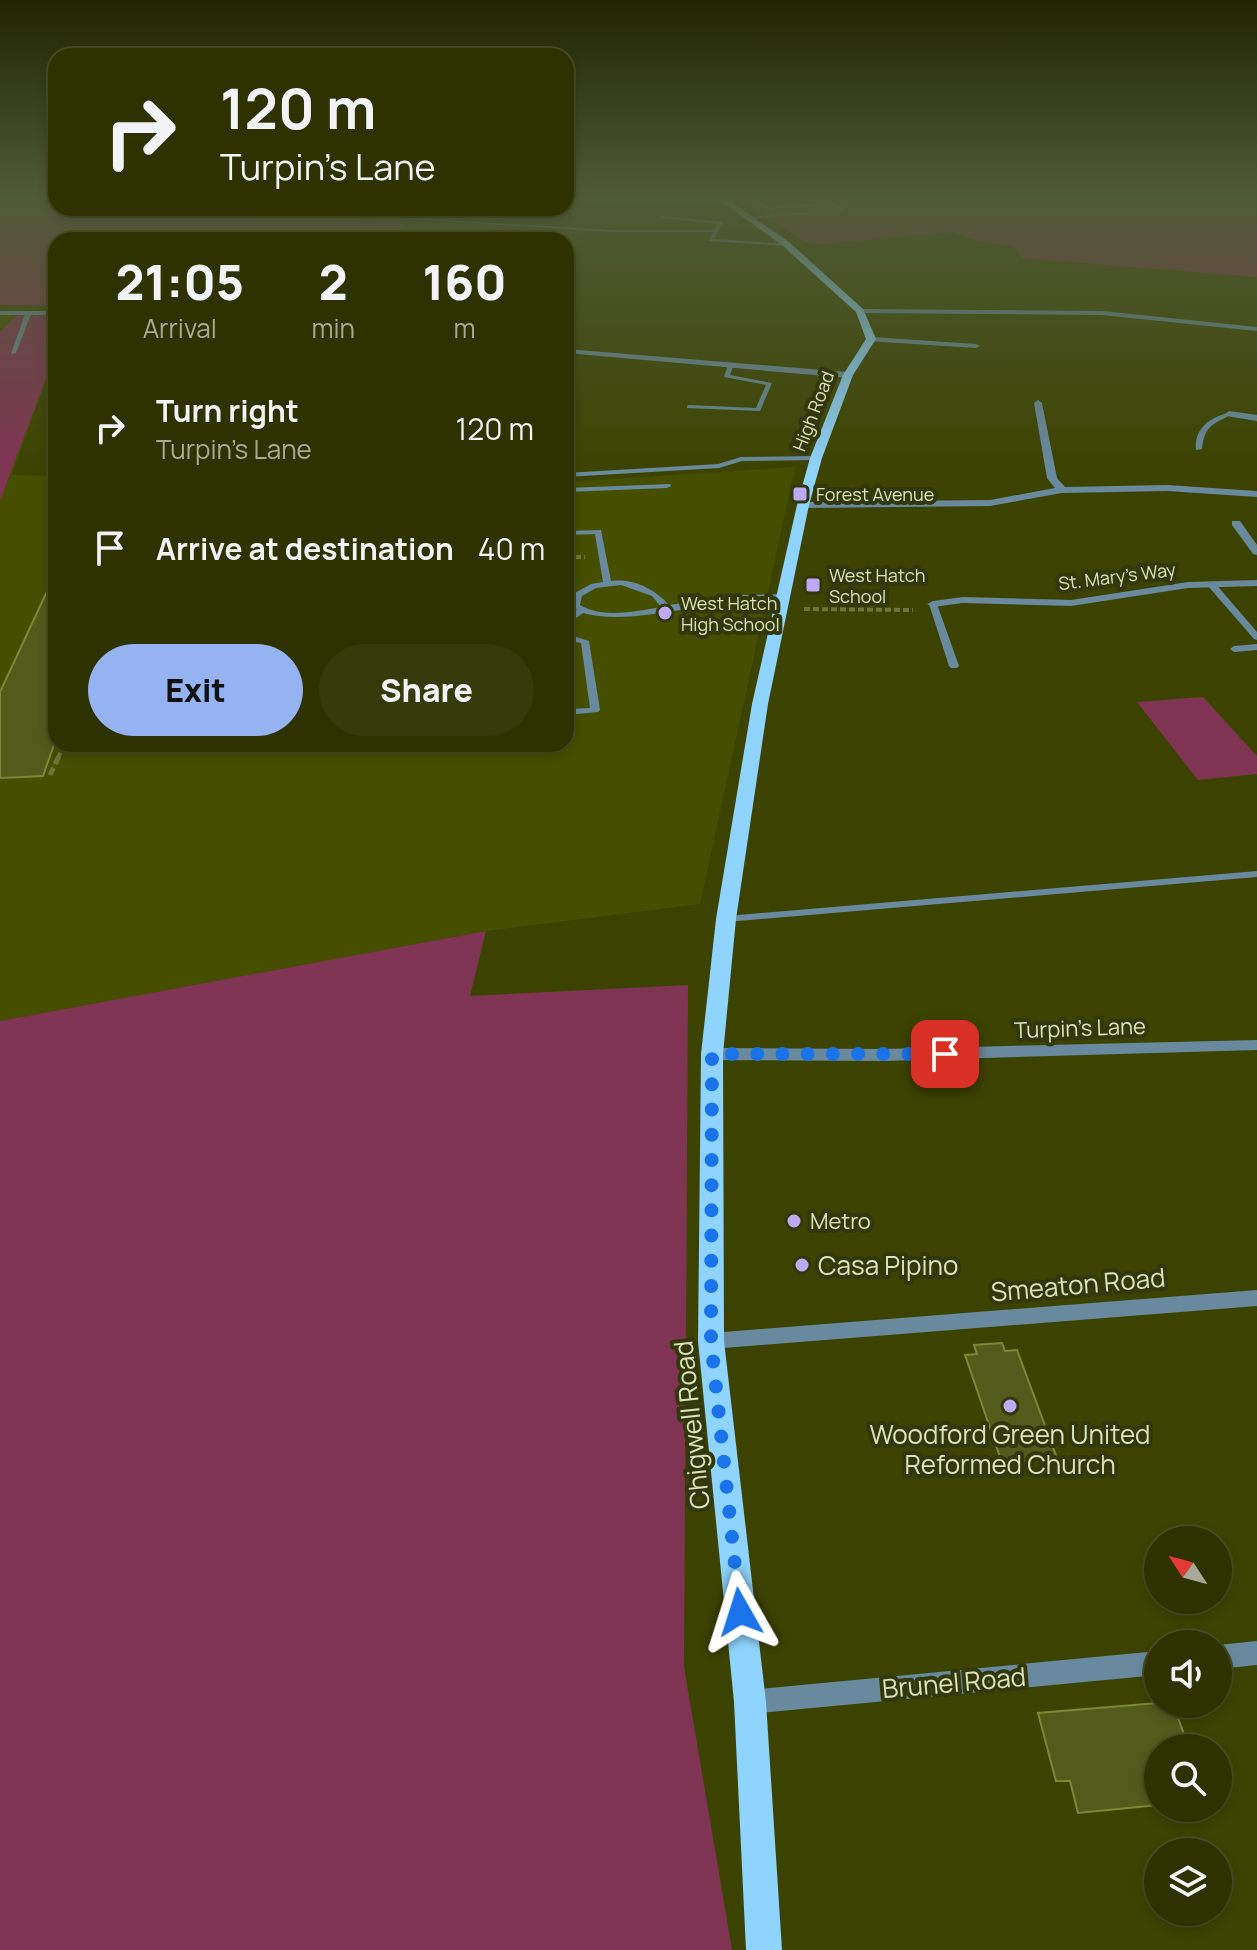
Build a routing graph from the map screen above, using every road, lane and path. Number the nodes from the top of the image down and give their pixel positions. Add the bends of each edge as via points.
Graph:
1 (837, 290) edge
2 (860, 311) junction
3 (0, 313) edge
4 (48, 313) edge
5 (28, 314) junction
6 (1257, 329) edge
7 (871, 339) junction
8 (976, 346) dead end
9 (574, 352) edge
10 (13, 353) dead end
11 (730, 366) junction
12 (848, 375) junction
13 (1038, 403) dead end
14 (689, 407) dead end
15 (1229, 414) joint
16 (1257, 418) edge
17 (1198, 449) dead end
18 (816, 458) junction
19 (574, 475) edge
20 (667, 486) dead end
21 (574, 490) edge
22 (1062, 490) junction
23 (1257, 494) edge
24 (803, 505) junction
25 (1236, 523) dead end
26 (574, 533) edge
27 (1257, 552) edge
28 (607, 583) junction
29 (1257, 583) edge
30 (1211, 584) junction
31 (784, 602) junction
32 (933, 604) junction
33 (574, 608) edge
34 (667, 608) junction
35 (579, 609) junction
36 (574, 614) edge
37 (1257, 637) edge
38 (574, 639) edge
39 (1257, 647) edge
40 (1234, 649) dead end
41 (954, 666) dead end
42 (574, 711) edge
43 (60, 752) edge
44 (50, 775) dead end
45 (1257, 874) edge
46 (728, 906) junction
47 (1257, 1045) edge
48 (712, 1054) junction
49 (1257, 1298) edge
50 (711, 1341) junction
51 (1257, 1653) edge
52 (1232, 1656) edge
53 (1144, 1664) edge
54 (750, 1702) junction
55 (764, 1950) edge

1 - 2 main road
2 - 6 street via 1102,313
2 - 7 main road
3 - 5 street
4 - 5 street
5 - 10 lane
7 - 8 street
7 - 12 main road, High Road
9 - 11 street
11 - 12 street
11 - 14 lane via 726,376 770,384 758,410
12 - 18 main road, High Road
13 - 22 street via 1052,478
15 - 16 street
15 - 17 lane via 1199,432
18 - 19 lane via 741,459 719,466
18 - 24 main road, High Road
20 - 21 lane
22 - 23 street via 1167,488
22 - 24 street via 978,504
24 - 31 main road, High Road
25 - 27 street
26 - 28 lane via 598,532
28 - 34 lane via 655,594
28 - 35 lane via 578,595
29 - 30 street, St. Mary's Way
30 - 32 street, St. Mary's Way via 1071,603
30 - 37 lane
31 - 32 path via 894,611
31 - 34 lane via 738,598
31 - 46 main road, High Road via 760,704
32 - 41 lane
33 - 35 lane
34 - 35 lane via 627,614
35 - 36 lane
38 - 42 lane via 585,641 595,710
39 - 40 lane
43 - 44 path
45 - 46 lane
46 - 48 main road, Chigwell Road
47 - 48 street, Turpin's Lane
48 - 50 main road, Chigwell Road
49 - 50 street, Smeaton Road
50 - 54 main road, Chigwell Road
51 - 52 street
53 - 54 street, Brunel Road
54 - 55 main road, Chigwell Road

